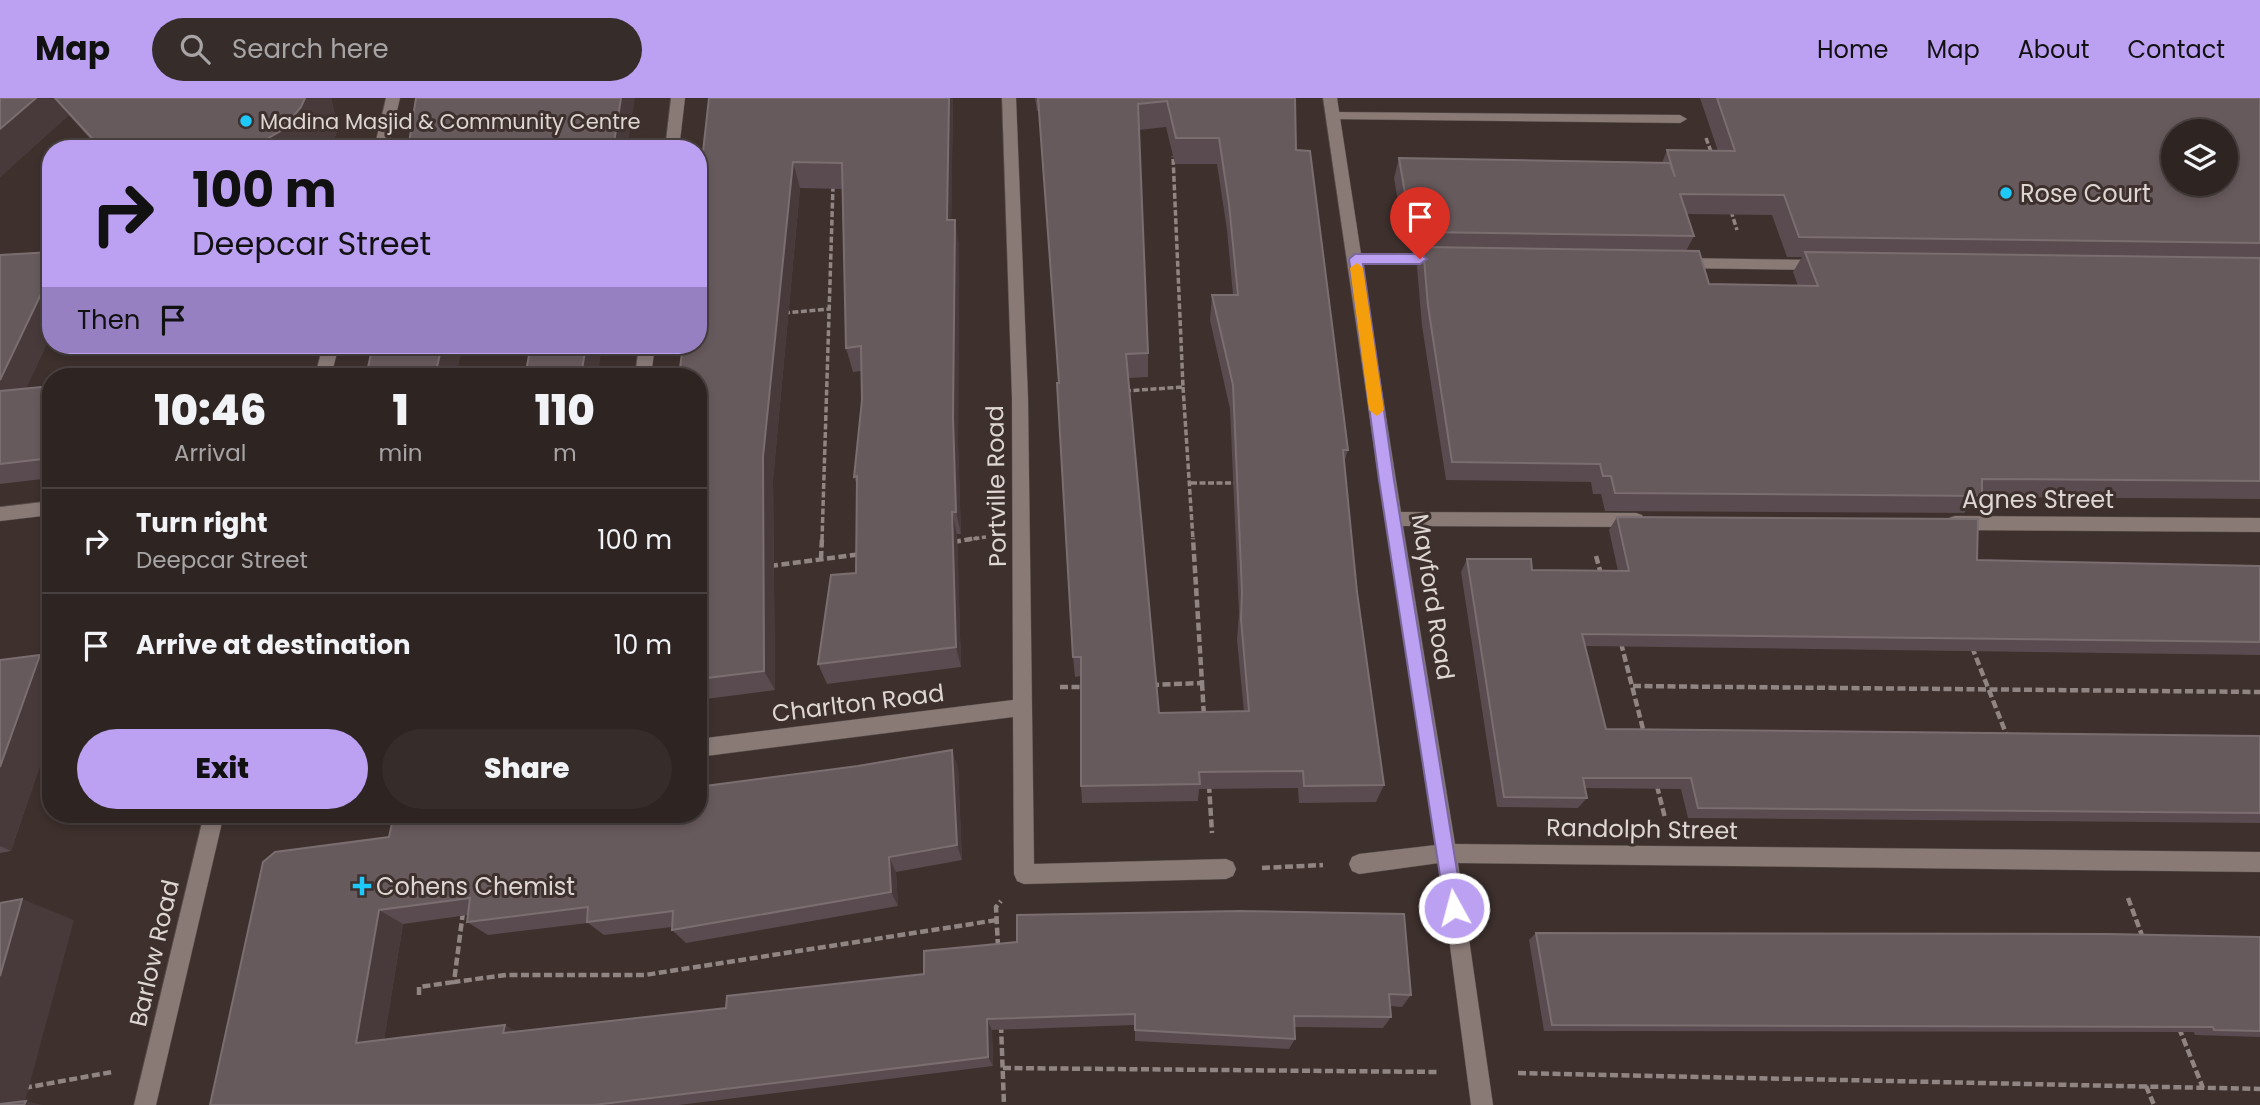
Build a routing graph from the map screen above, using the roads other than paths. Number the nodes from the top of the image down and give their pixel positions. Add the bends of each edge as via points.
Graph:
1 (393, 98) edge
2 (678, 98) edge
3 (1009, 98) edge
4 (1330, 98) edge
5 (1335, 116) junction
6 (1680, 119) dead end
7 (383, 140) edge
8 (673, 140) edge
9 (1355, 259) junction
10 (1462, 260) edge
11 (1666, 263) edge
12 (1830, 265) edge
13 (42, 509) edge
14 (0, 514) edge
15 (1395, 519) junction
16 (1653, 521) edge
17 (1936, 523) edge
18 (2260, 525) edge
19 (1024, 698) junction
20 (707, 747) edge
21 (212, 823) edge
22 (1447, 853) junction
23 (2260, 862) edge
24 (1359, 864) road end
25 (1220, 869) road end
26 (145, 1105) edge
27 (1482, 1105) edge

1 - 7 street
2 - 8 street
3 - 19 street, Portville Road
4 - 5 street, Mayford Road
5 - 6 street
5 - 9 street, Mayford Road
9 - 10 street
9 - 15 street, Mayford Road
11 - 12 street
13 - 14 street
15 - 16 street
15 - 22 street, Mayford Road
17 - 18 street, Agnes Street
19 - 20 street, Charlton Road
19 - 25 street, Portville Road via 1024,874
21 - 26 street, Barlow Road
22 - 23 street, Randolph Street
22 - 24 street, Randolph Street
22 - 27 street, Mayford Road

